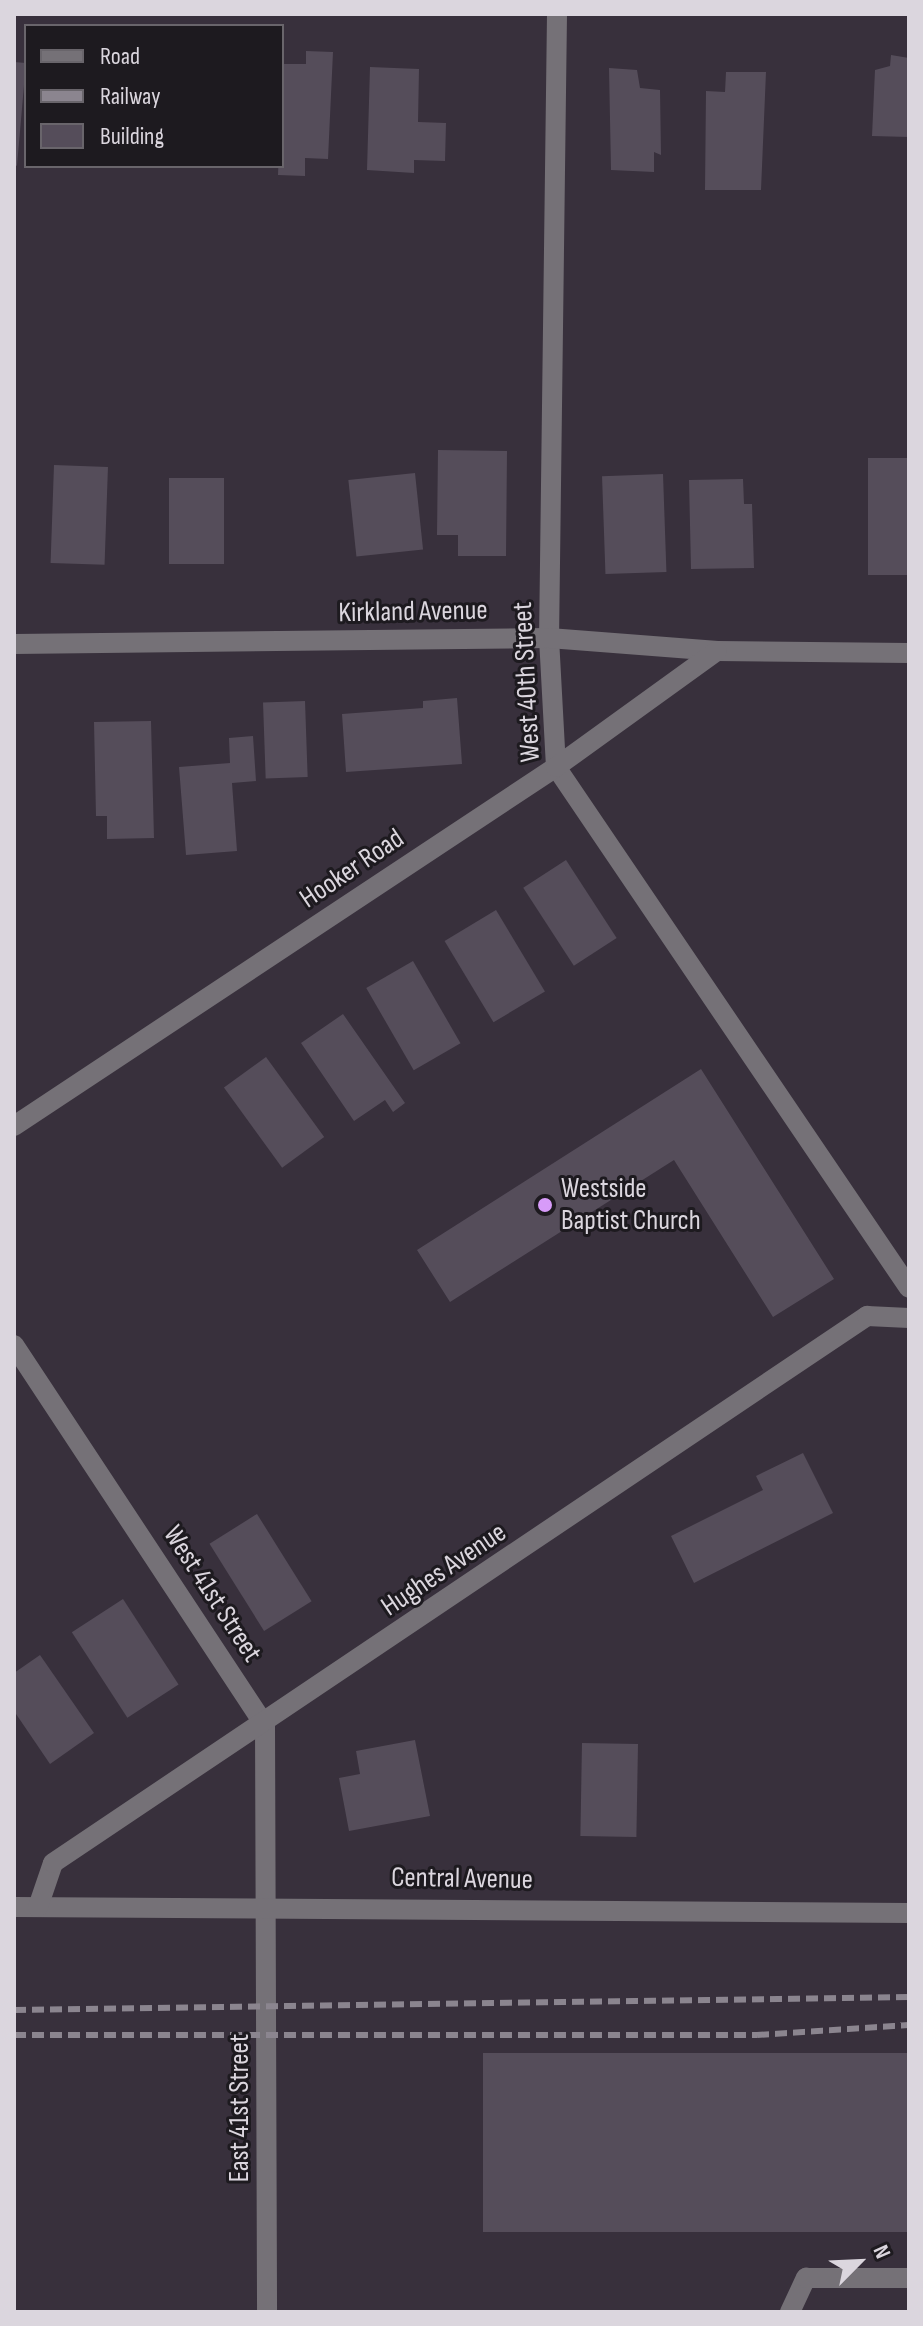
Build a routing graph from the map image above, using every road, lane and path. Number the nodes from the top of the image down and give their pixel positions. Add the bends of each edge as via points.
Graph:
1 (557, 14) edge
2 (549, 638) junction
3 (14, 644) edge
4 (717, 651) junction
5 (909, 653) edge
6 (556, 767) junction
7 (14, 1126) edge
8 (909, 1288) edge
9 (909, 1318) edge
10 (14, 1345) edge
11 (265, 1725) junction
12 (268, 1905) junction
13 (14, 1907) edge
14 (38, 1907) junction
15 (909, 1913) edge
16 (909, 2278) edge
17 (267, 2312) edge
18 (790, 2312) edge

1 - 2 street, West 40th Street
2 - 3 street, Kirkland Avenue
2 - 4 street, Kirkland Avenue
2 - 6 street, West 40th Street
4 - 5 street, Kirkland Avenue
4 - 6 street, Hooker Road
6 - 7 street, Hooker Road
6 - 8 street, West 40th Street
9 - 11 street, Hughes Avenue via 867,1316
10 - 11 street, West 41st Street
11 - 12 street
11 - 14 street, Hughes Avenue via 53,1863
12 - 14 street, Central Avenue
12 - 15 street, Central Avenue
12 - 17 street, East 41st Street
13 - 14 street, Central Avenue
16 - 18 street via 806,2278

